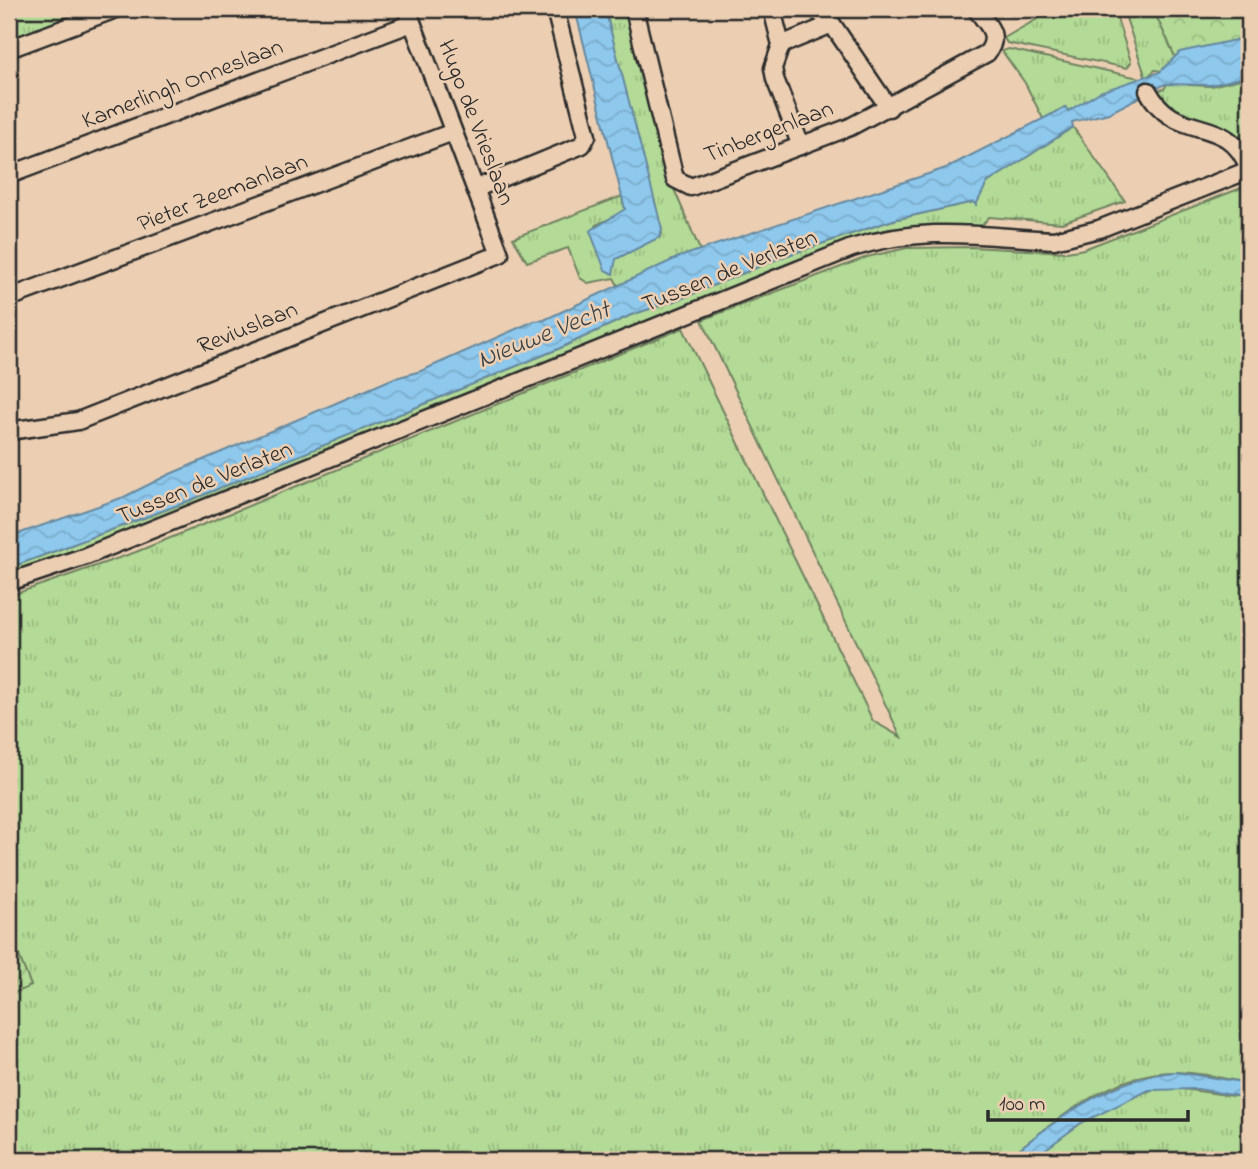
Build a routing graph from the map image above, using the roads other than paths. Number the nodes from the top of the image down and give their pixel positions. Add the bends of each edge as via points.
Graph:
1 (116, 9) edge
2 (555, 9) edge
3 (634, 9) edge
4 (772, 9) edge
5 (817, 9) edge
6 (976, 9) edge
7 (410, 16) edge
8 (832, 24) junction
9 (781, 45) junction
10 (9, 49) edge
11 (1148, 91) dead end
12 (890, 108) junction
13 (453, 132) junction
14 (801, 146) junction
15 (1249, 169) edge
16 (9, 175) edge
17 (477, 188) junction
18 (500, 254) joint
19 (9, 298) edge
20 (9, 432) edge
21 (9, 582) edge

1 - 10 street
2 - 17 street via 587,136 583,145
3 - 14 street, Tinbergenlaan via 675,179 681,184 691,187
4 - 9 street
5 - 8 street
6 - 12 street, Tinbergenlaan via 994,35 994,44
7 - 13 street, Hugo de Vrieslaan
7 - 16 street, Kamerlingh Onneslaan
8 - 9 street
8 - 12 street
9 - 14 street via 773,68 775,79
11 - 15 street via 1171,117 1231,139
12 - 14 street, Tinbergenlaan
13 - 17 street, Hugo de Vrieslaan
13 - 19 street, Pieter Zeemanlaan
15 - 21 street, Tussen de Verlaten via 1070,237 1054,240 937,232 852,248 98,551
17 - 18 street, Hugo de Vrieslaan
18 - 20 street, Reviuslaan via 78,421

